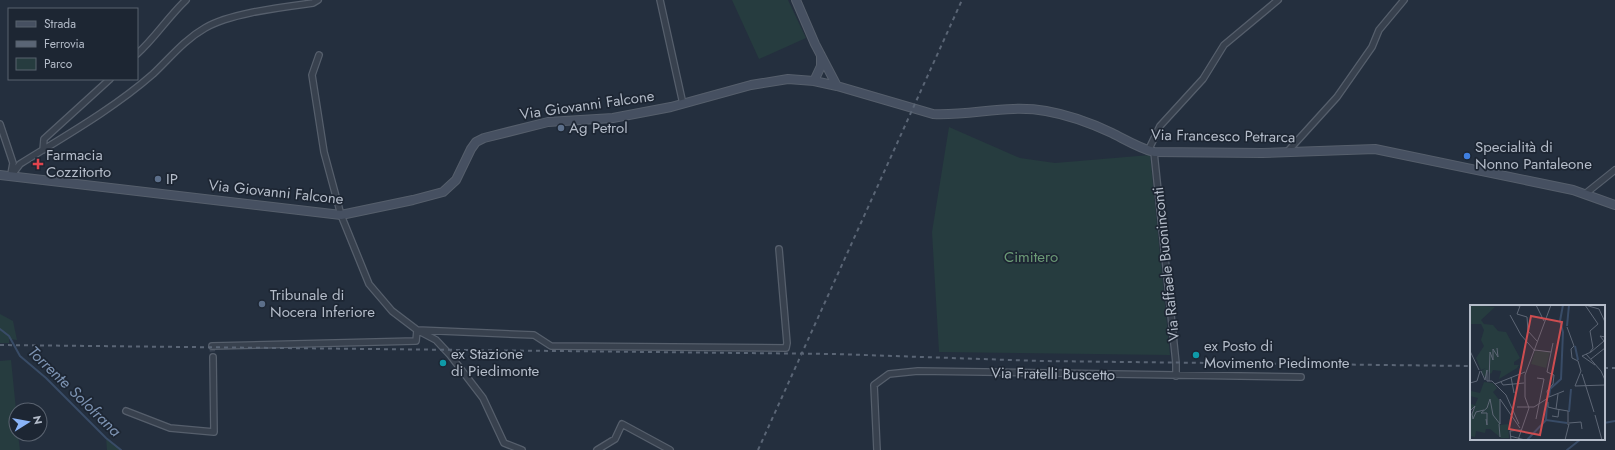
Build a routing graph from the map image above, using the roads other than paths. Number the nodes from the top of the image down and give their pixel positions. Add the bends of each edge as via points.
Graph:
1 (186, 0) edge
2 (660, 0) edge
3 (796, 0) edge
4 (1278, 0) edge
5 (1404, 0) edge
6 (316, 2) edge
7 (138, 53) edge
8 (319, 55) dead end
9 (821, 56) junction
10 (109, 80) edge
11 (814, 81) junction
12 (837, 86) junction
13 (683, 104) junction
14 (0, 124) edge
15 (43, 150) junction
16 (1288, 151) junction
17 (1151, 152) junction
18 (1615, 170) edge
19 (0, 175) edge
20 (11, 176) junction
21 (1585, 194) junction
22 (1615, 205) edge
23 (342, 215) junction
24 (779, 249) dead end
25 (417, 330) junction
26 (212, 346) dead end
27 (213, 358) tunnel mouth
28 (1176, 376) junction
29 (1301, 377) dead end
30 (126, 411) dead end
31 (522, 450) edge
32 (597, 450) edge
33 (670, 450) edge
34 (877, 450) edge

1 - 7 street
2 - 13 street
3 - 9 main road
4 - 17 street via 1224,45 1203,79 1160,126
5 - 16 street via 1379,30 1372,47 1337,97
6 - 15 street via 228,19 206,27 185,41 152,74 98,115
8 - 23 street via 312,75 324,152
9 - 11 main road via 821,66
9 - 12 main road
10 - 15 street via 44,139
11 - 12 main road, Via Giovanni Falcone
11 - 13 main road, Via Giovanni Falcone via 788,79 763,82
12 - 17 main road, Via Francesco Petrarca via 933,114 1004,108 1044,110 1079,119
13 - 23 main road, Via Giovanni Falcone via 613,118 548,122 484,138 471,148 456,180 443,192
14 - 20 street via 13,163
15 - 20 street via 20,164
16 - 17 main road, Via Francesco Petrarca
16 - 21 main road, Via Francesco Petrarca via 1375,149
17 - 28 street, Via Raffaele Buoninconti
18 - 21 street
19 - 20 main road, Via Giovanni Falcone
20 - 23 main road, Via Giovanni Falcone
21 - 22 main road, Via Francesco Petrarca
23 - 25 street via 369,284 392,311
24 - 25 street via 786,348 551,346 534,335
25 - 26 street via 416,341
25 - 31 street via 436,340 450,355 483,398 504,443
27 - 30 street via 214,432 170,428
28 - 29 street, Via Fratelli Buscetto
28 - 34 street, Via Fratelli Buscetto via 918,371 889,374 874,385
32 - 33 street via 615,439 622,424

